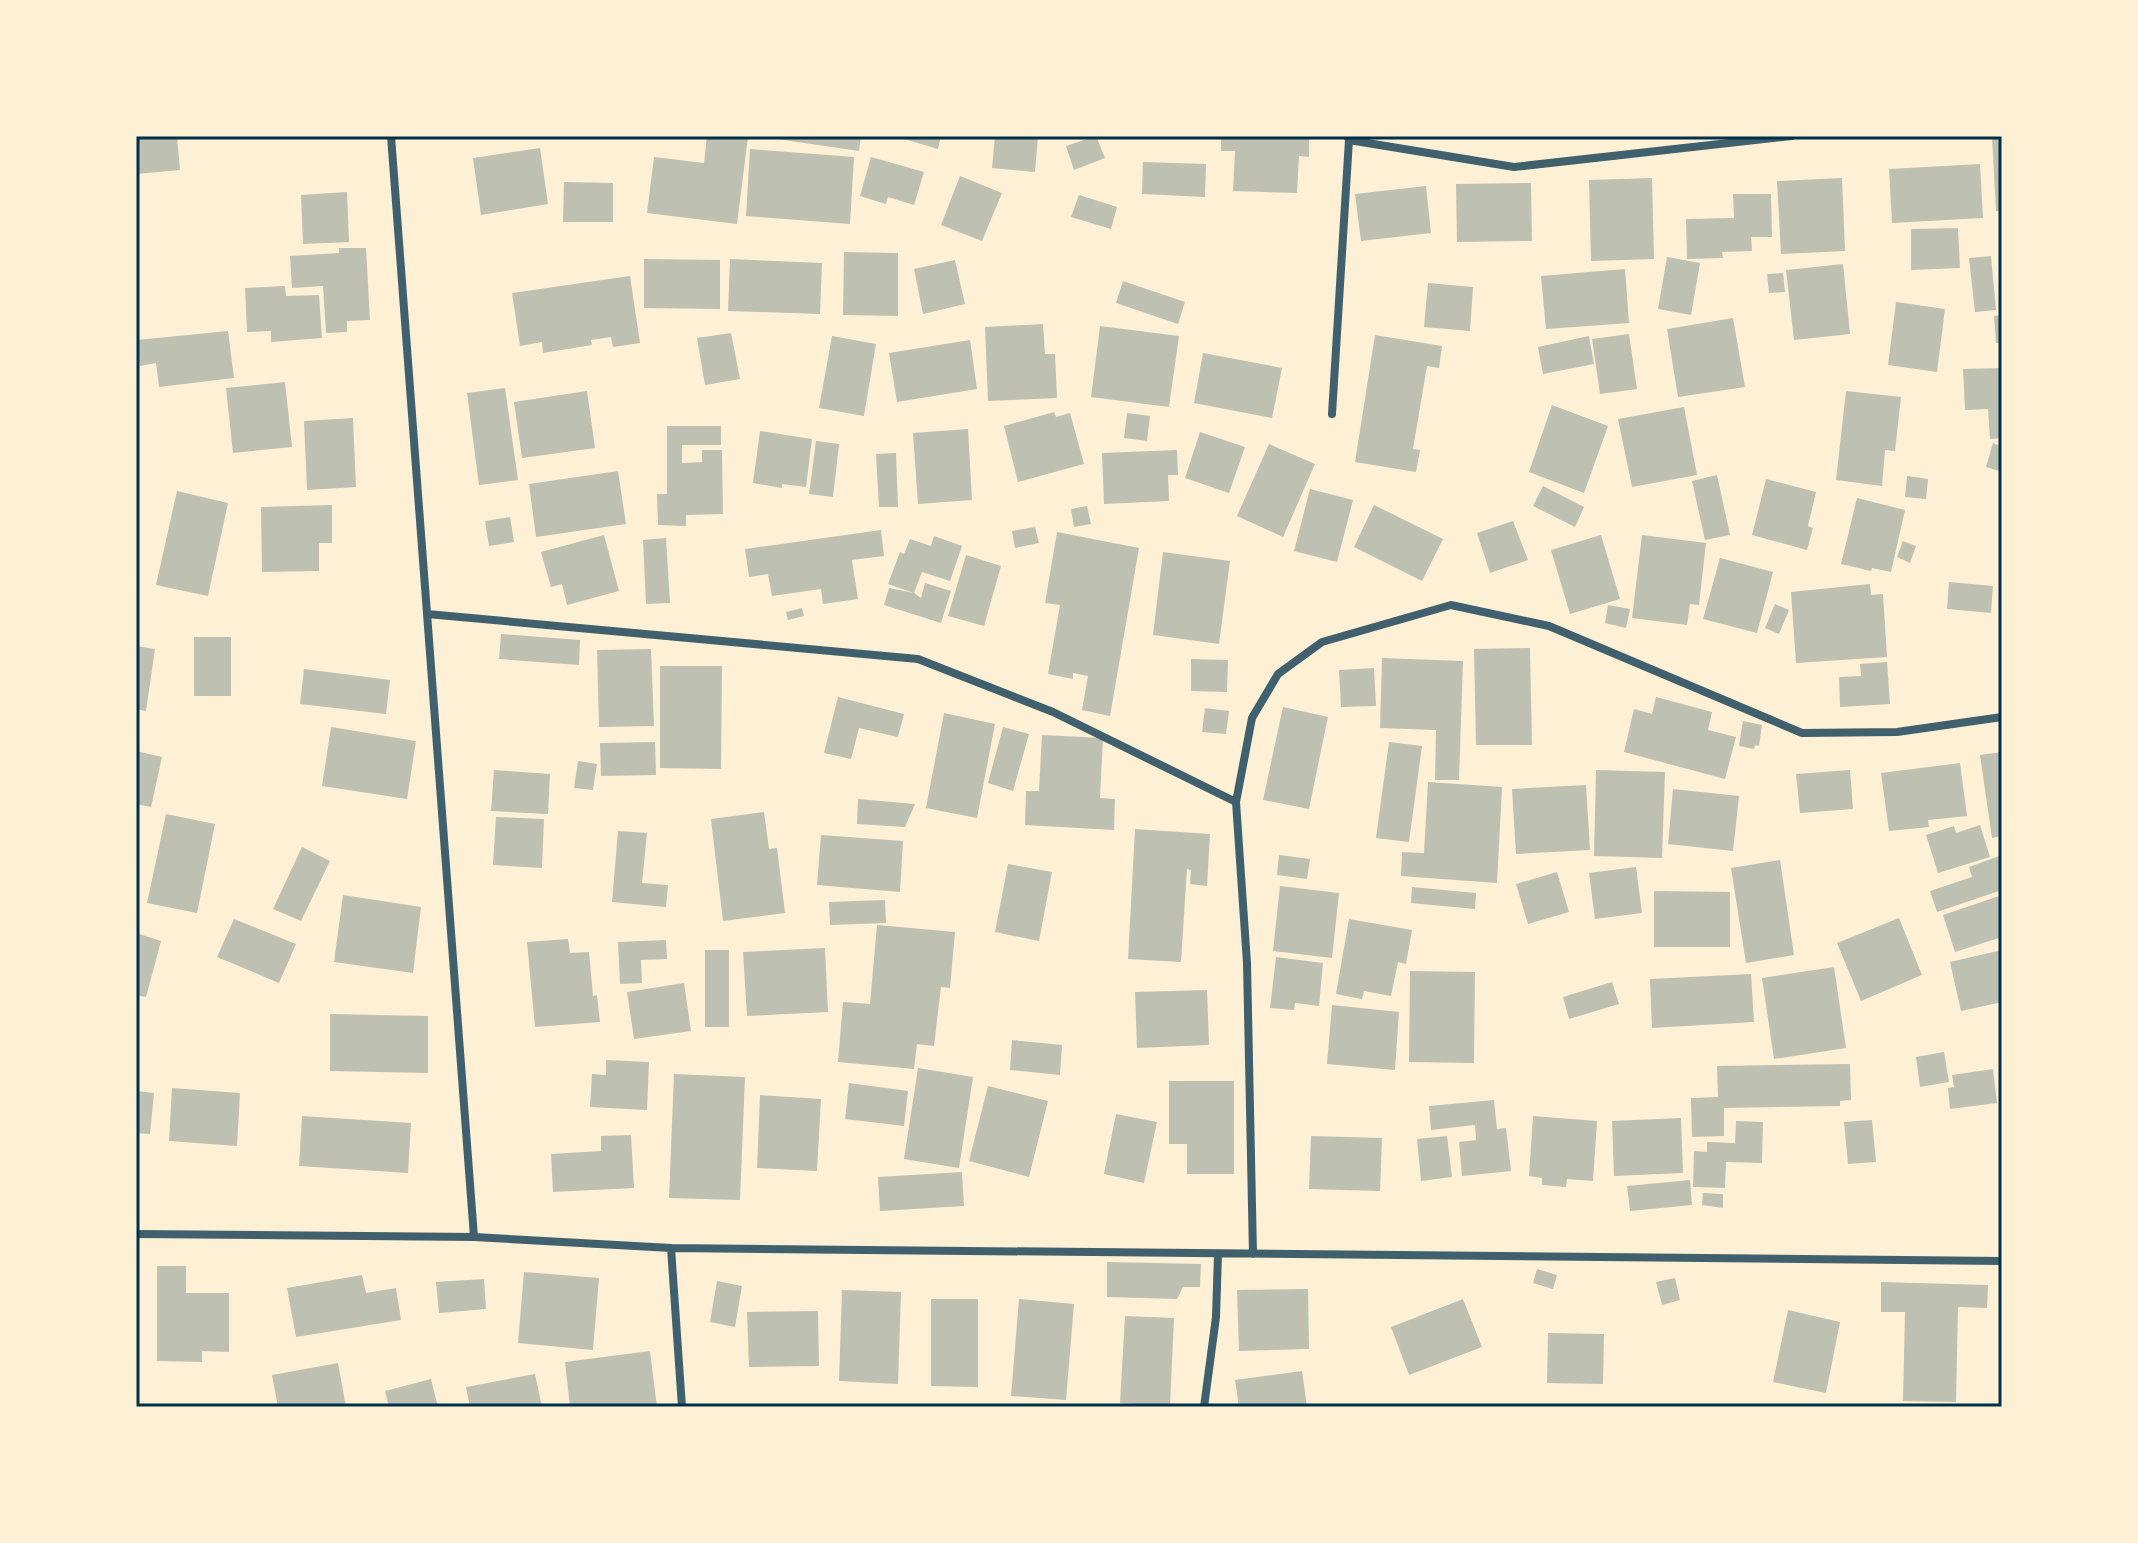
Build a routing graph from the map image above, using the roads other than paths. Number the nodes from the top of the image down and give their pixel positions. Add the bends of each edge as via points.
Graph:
1 (391, 136) edge
2 (1792, 136) edge
3 (1348, 138) edge
4 (1332, 414) dead end
5 (427, 614) junction
6 (2002, 717) edge
7 (1236, 802) junction
8 (136, 1234) edge
9 (474, 1237) junction
10 (671, 1248) junction
11 (1218, 1254) junction
12 (1253, 1254) junction
13 (2002, 1261) edge
14 (682, 1407) edge
15 (1204, 1407) edge

1 - 5 street
2 - 3 street via 1514,167
3 - 4 street
5 - 7 street via 918,659 1053,712
5 - 9 street
6 - 7 street via 1897,732 1802,733 1549,626 1451,605 1322,642 1278,674 1252,718
7 - 12 street via 1247,963
8 - 9 street
9 - 10 street
10 - 11 street
10 - 14 street
11 - 12 street
11 - 15 street
12 - 13 street

